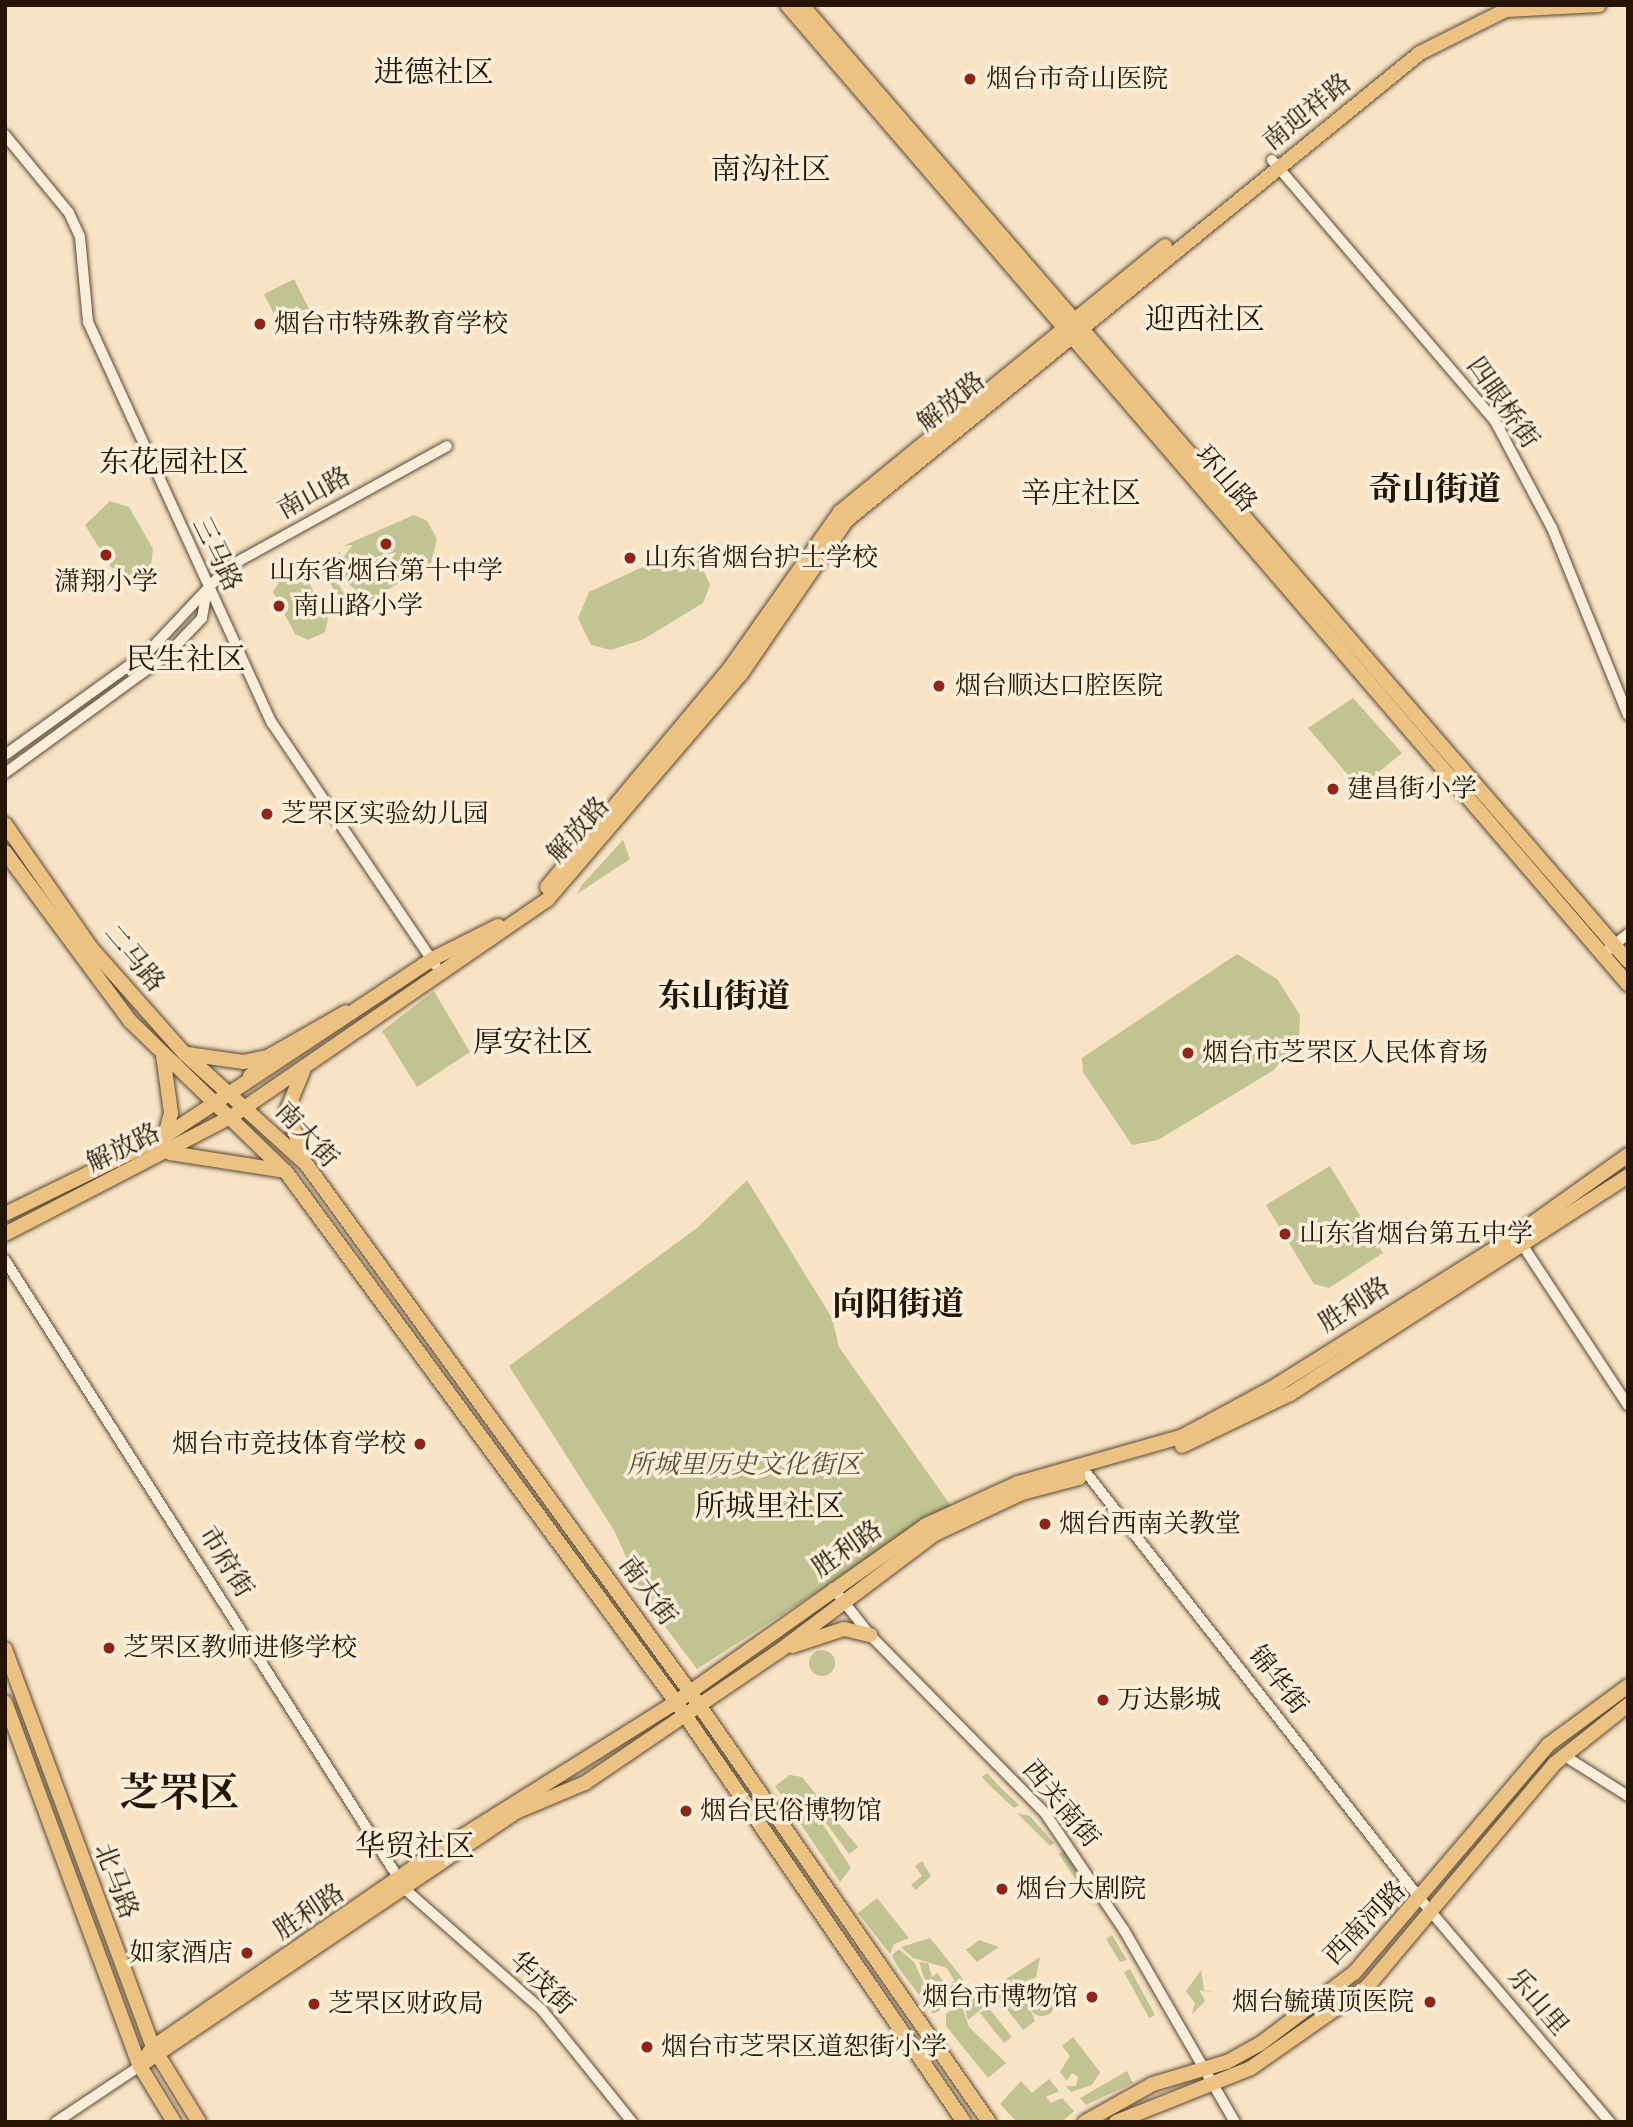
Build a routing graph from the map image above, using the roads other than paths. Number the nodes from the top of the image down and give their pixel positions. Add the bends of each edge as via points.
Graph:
1 (787, 5) edge
2 (802, 5) edge
3 (1489, 5) edge
4 (1599, 5) edge
5 (5, 135) edge
6 (1275, 163) junction
7 (1070, 329) junction
8 (447, 446) dead end
9 (207, 586) junction
10 (1628, 715) edge
11 (5, 755) edge
12 (5, 773) edge
13 (5, 824) edge
14 (5, 852) edge
15 (1628, 934) edge
16 (1623, 952) edge
17 (432, 959) junction
18 (1606, 959) junction
19 (440, 974) junction
20 (1628, 984) edge
21 (364, 1006) junction
22 (185, 1054) junction
23 (163, 1055) junction
24 (271, 1055) junction
25 (306, 1067) junction
26 (236, 1092) junction
27 (216, 1105) junction
28 (246, 1107) junction
29 (231, 1117) junction
30 (165, 1136) junction
31 (170, 1153) junction
32 (1628, 1155) edge
33 (306, 1164) junction
34 (286, 1171) junction
35 (1628, 1176) edge
36 (5, 1214) edge
37 (5, 1234) edge
38 (1520, 1241) junction
39 (5, 1260) edge
40 (1628, 1405) edge
41 (1088, 1475) junction
42 (837, 1593) junction
43 (870, 1635) junction
44 (5, 1649) edge
45 (778, 1652) junction
46 (1628, 1686) edge
47 (690, 1692) junction
48 (5, 1702) edge
49 (676, 1702) junction
50 (699, 1705) junction
51 (1628, 1705) edge
52 (684, 1715) junction
53 (1548, 1745) junction
54 (1563, 1755) junction
55 (1628, 1796) edge
56 (403, 1886) junction
57 (1421, 1900) junction
58 (1432, 1912) junction
59 (156, 2053) junction
60 (139, 2066) junction
61 (1198, 2068) junction
62 (1208, 2084) junction
63 (56, 2122) edge
64 (174, 2122) edge
65 (199, 2122) edge
66 (632, 2122) edge
67 (964, 2122) edge
68 (989, 2122) edge
69 (1085, 2122) edge
70 (1116, 2122) edge
71 (1235, 2122) edge
72 (1609, 2122) edge

1 - 7 main road, 环山路
2 - 7 main road, 环山路
3 - 6 main road, 南迎祥路 via 1430,34
4 - 6 main road, 南迎祥路 via 1513,9 1467,24 1420,53
5 - 9 street, 三马路 via 69,213 80,237 88,322
6 - 7 main road, 南迎祥路
6 - 10 street, 四眼桥街 via 1495,421 1552,528
7 - 16 main road, 环山路
7 - 17 main road, 解放路 via 840,512 730,668 543,892 490,932
7 - 18 main road, 环山路
7 - 19 main road, 解放路 via 847,520 741,674 581,866 527,915
8 - 9 street, 南山路 via 228,567
9 - 11 street, 南山路 via 148,652
9 - 12 street via 202,618 167,655
9 - 17 street, 三马路 via 286,748
13 - 22 main road, 二马路 via 92,949
14 - 23 main road, 二马路 via 78,958
15 - 16 street
16 - 18 street
17 - 19 street, 三马路
17 - 21 main road, 解放路
18 - 20 main road, 环山路
19 - 25 main road, 解放路
21 - 24 main road via 327,1019
21 - 26 main road, 解放路
22 - 24 main road via 243,1062
22 - 26 main road, 二马路
23 - 27 main road, 二马路
23 - 30 main road via 171,1113
24 - 26 main road
25 - 28 main road, 解放路
25 - 33 main road via 287,1110
26 - 27 main road, 解放路
26 - 28 main road, 二马路
27 - 29 main road, 二马路
27 - 30 main road, 解放路
28 - 29 main road, 解放路
28 - 33 main road, 南大街
29 - 31 main road, 解放路
29 - 34 main road, 南大街
30 - 36 main road, 解放路
31 - 34 main road
31 - 37 main road, 解放路
32 - 38 main road, 胜利路
33 - 47 main road, 南大街
34 - 49 main road, 南大街
35 - 38 main road, 胜利路
38 - 40 street
38 - 41 main road, 胜利路 via 1290,1394 1184,1446
38 - 42 main road, 胜利路 via 1181,1437 960,1506
39 - 56 street, 市府街
41 - 42 main road, 胜利路 via 966,1517
41 - 57 street, 锦华街
42 - 43 street, 西关南街
42 - 45 main road, 胜利路
42 - 47 main road, 胜利路
43 - 45 main road via 833,1630
43 - 61 street, 西关南街 via 1045,1813 1124,1930
44 - 59 main road, 北马路
45 - 50 main road, 胜利路
46 - 53 main road, 西南河路
47 - 49 main road, 胜利路
47 - 50 main road, 南大街
48 - 60 main road, 北马路
49 - 52 main road, 南大街
49 - 56 main road, 胜利路 via 568,1774 511,1801
50 - 52 main road, 胜利路
50 - 68 main road, 南大街
51 - 54 main road, 西南河路
52 - 56 main road, 胜利路 via 584,1783 517,1811
52 - 67 main road, 南大街
53 - 54 main road
53 - 57 main road, 西南河路
54 - 55 street
54 - 58 main road, 西南河路
56 - 59 main road, 胜利路
56 - 66 street, 华茂街 via 542,2010
57 - 58 street, 锦华街
57 - 61 main road, 西南河路 via 1369,1960 1289,2025 1227,2062
58 - 62 main road, 西南河路 via 1368,1986 1269,2057
58 - 72 street, 乐山里
59 - 60 main road, 胜利路
59 - 65 main road, 北马路
60 - 63 street, 胜利路
60 - 64 main road, 北马路
61 - 62 street, 西关南街
61 - 69 main road, 西南河路 via 1122,2098
62 - 70 main road, 西南河路
62 - 71 street, 西关南街

